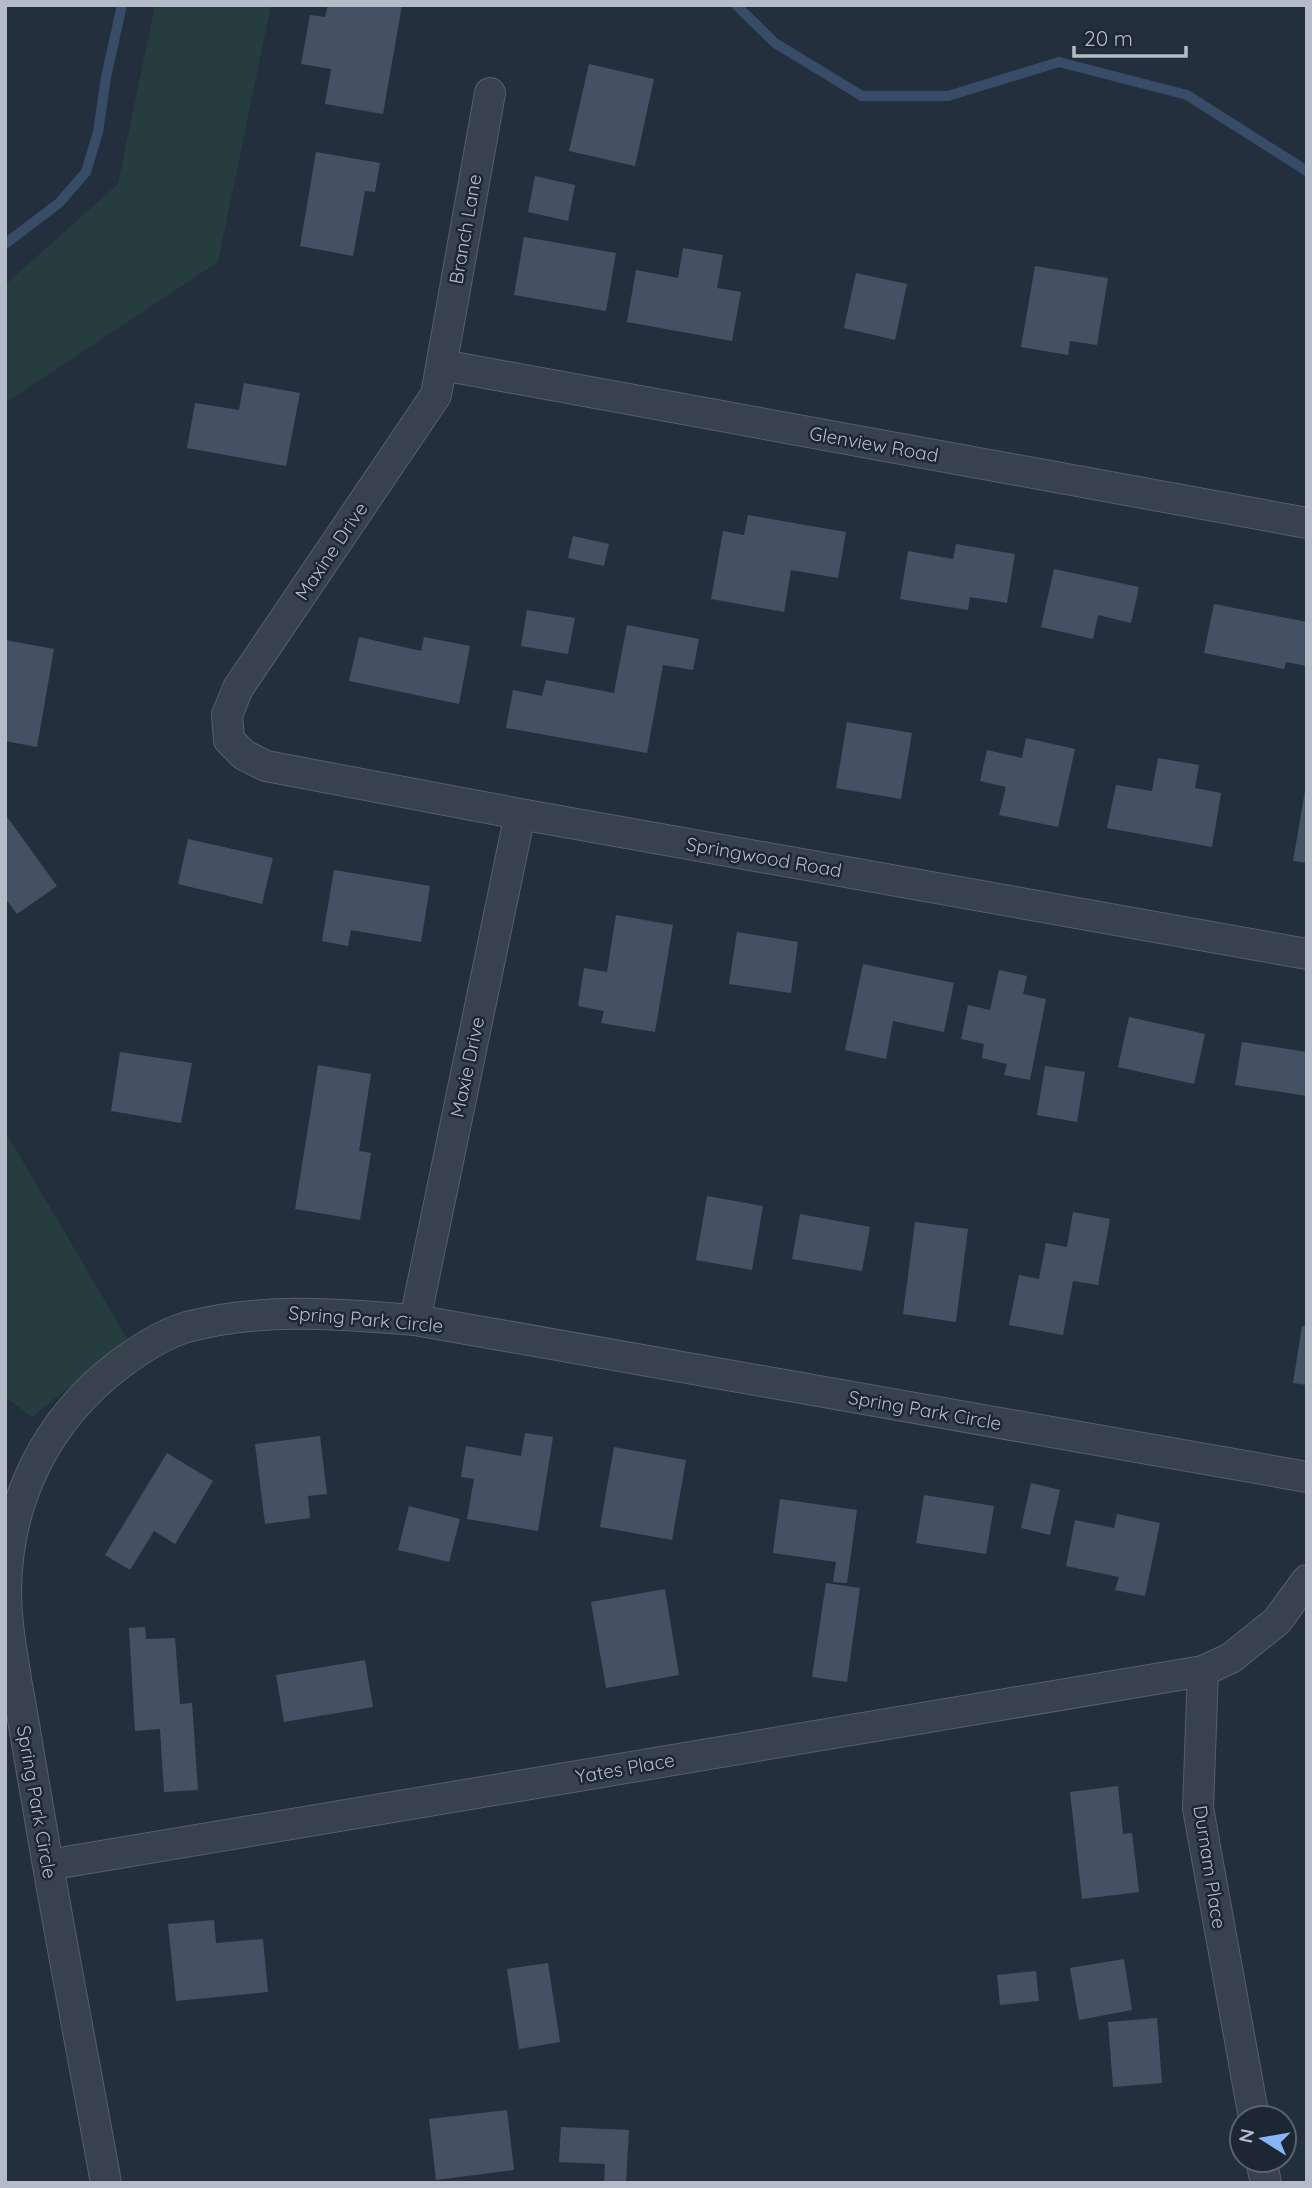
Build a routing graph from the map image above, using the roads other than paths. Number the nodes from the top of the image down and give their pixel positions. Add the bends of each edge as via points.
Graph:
1 (489, 93) dead end
2 (442, 365) junction
3 (1307, 523) edge
4 (229, 740) joint
5 (520, 814) junction
6 (1307, 954) edge
7 (415, 1320) junction
8 (1307, 1477) edge
9 (1307, 1580) edge
10 (1203, 1671) junction
11 (48, 1866) junction
12 (1251, 2104) edge
13 (106, 2183) edge

1 - 2 street, Branch Lane
2 - 3 street, Glenview Road
2 - 4 street, Maxine Drive via 436,395 238,688 227,715
4 - 5 street, Springwood Road via 244,755 267,766
5 - 6 street, Springwood Road
5 - 7 street, Maxie Drive
7 - 8 street, Spring Park Circle
7 - 11 street, Spring Park Circle via 279,1312 184,1328 142,1347 97,1381 54,1432 20,1500 9,1546 6,1592 10,1642
9 - 10 street via 1277,1621 1231,1658
10 - 11 street, Yates Place
10 - 12 street, Durnam Place via 1198,1808
11 - 13 street, Spring Park Circle

